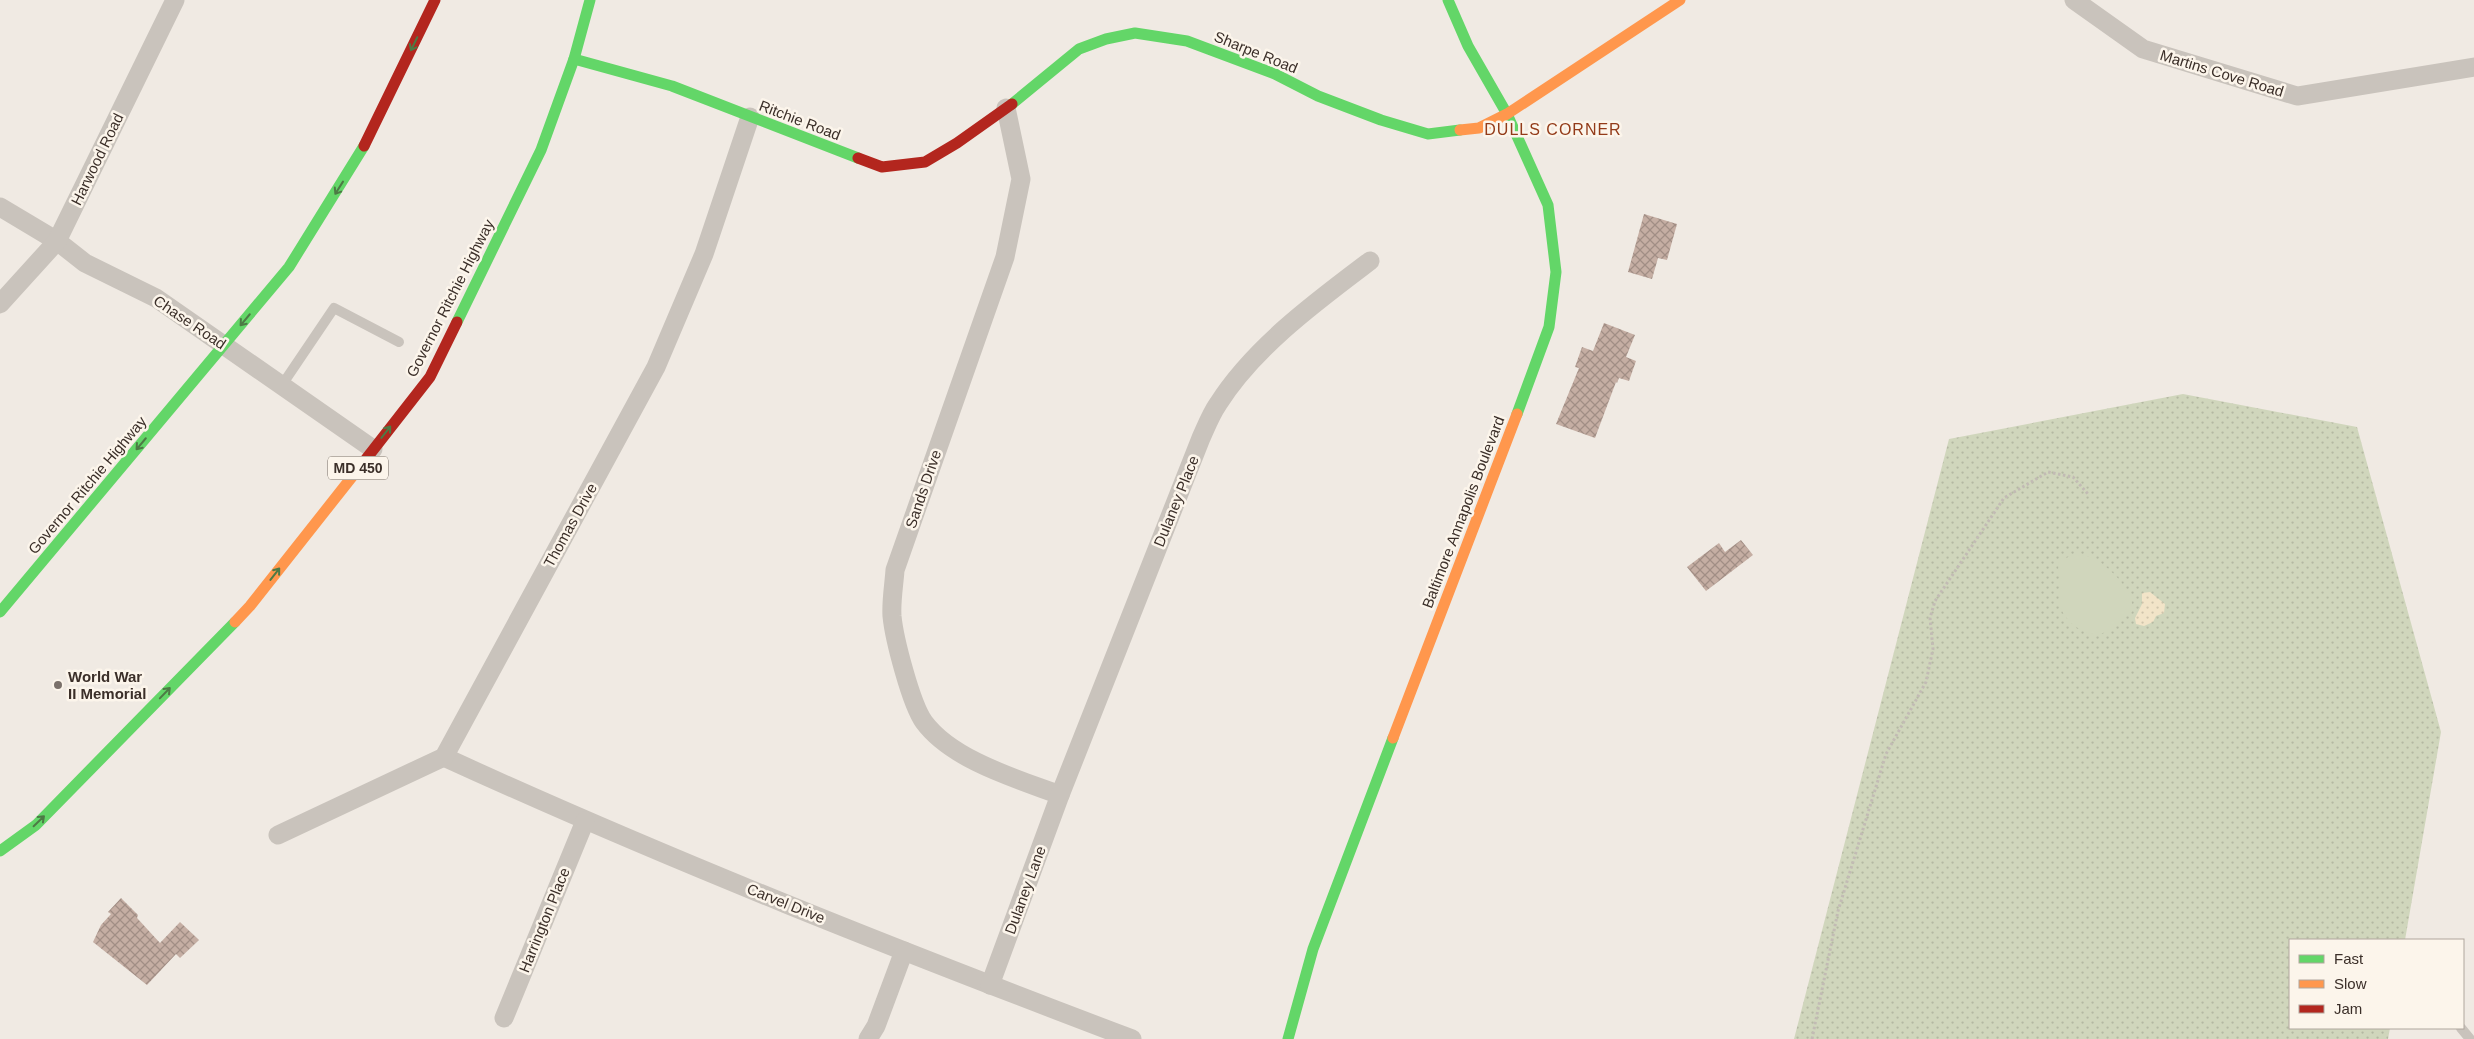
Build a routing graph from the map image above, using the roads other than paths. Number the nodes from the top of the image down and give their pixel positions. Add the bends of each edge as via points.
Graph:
1 (175, 0) edge
2 (435, 0) edge
3 (590, 0) edge
4 (1448, 0) edge
5 (1680, 0) edge
6 (2074, 0) edge
7 (574, 59) junction
8 (2474, 67) edge
9 (1006, 108) junction
10 (1507, 114) junction
11 (750, 117) junction
12 (0, 207) edge
13 (57, 241) junction
14 (1370, 261) dead end
15 (0, 304) edge
16 (399, 342) dead end
17 (224, 345) junction
18 (282, 385) junction
19 (373, 449) junction
20 (0, 612) edge
21 (444, 757) junction
22 (1060, 795) junction
23 (585, 822) junction
24 (278, 835) dead end
25 (0, 851) edge
26 (904, 952) junction
27 (990, 985) junction
28 (504, 1018) dead end
29 (2462, 1029) edge
30 (868, 1039) edge
31 (1132, 1039) edge
32 (1288, 1039) edge
33 (2470, 1039) edge

1 - 13 street, Harwood Road
2 -> 17 main road, Governor Ritchie Highway via 368,140 289,267
3 - 7 main road, Governor Ritchie Highway / MD 450
4 - 10 main road, Baltimore Annapolis Boulevard via 1468,46
5 - 10 main road, Sharpe Road
6 - 8 street, Martins Cove Road via 2143,49 2297,96
7 - 11 main road, Ritchie Road via 672,86
19 -> 7 main road, Governor Ritchie Highway / MD 450 via 430,377 541,150
9 - 10 main road, Sharpe Road via 1079,49 1106,38 1135,33 1187,41 1275,74 1318,96 1428,134 1479,128
9 - 11 main road, Ritchie Road via 924,162 882,167
9 - 22 street, Sands Drive via 1021,179 1005,256 895,570 892,616 902,661 923,721 946,743 978,761 1004,775
10 - 32 main road, Baltimore Annapolis Boulevard via 1548,205 1556,272 1549,327 1313,949
11 - 21 street, Thomas Drive via 704,254 656,367
12 - 13 street, Chase Road
13 - 15 street, Harwood Road
13 - 17 street, Chase Road via 85,263 156,298
14 - 22 street, Dulaney Place via 1259,352 1218,404 1201,438
16 - 18 lane via 334,308
17 - 18 street, Chase Road
17 -> 20 main road, Governor Ritchie Highway
18 - 19 street, Chase Road
25 -> 19 main road, Governor Ritchie Highway / MD 450 via 36,825 250,606
21 - 23 street, Carvel Drive
21 - 24 street
22 - 27 street, Dulaney Lane
23 - 26 street, Carvel Drive
23 - 28 street, Harrington Place
26 - 27 street, Carvel Drive
26 - 30 street
27 - 31 street, Carvel Drive
29 - 33 lane

